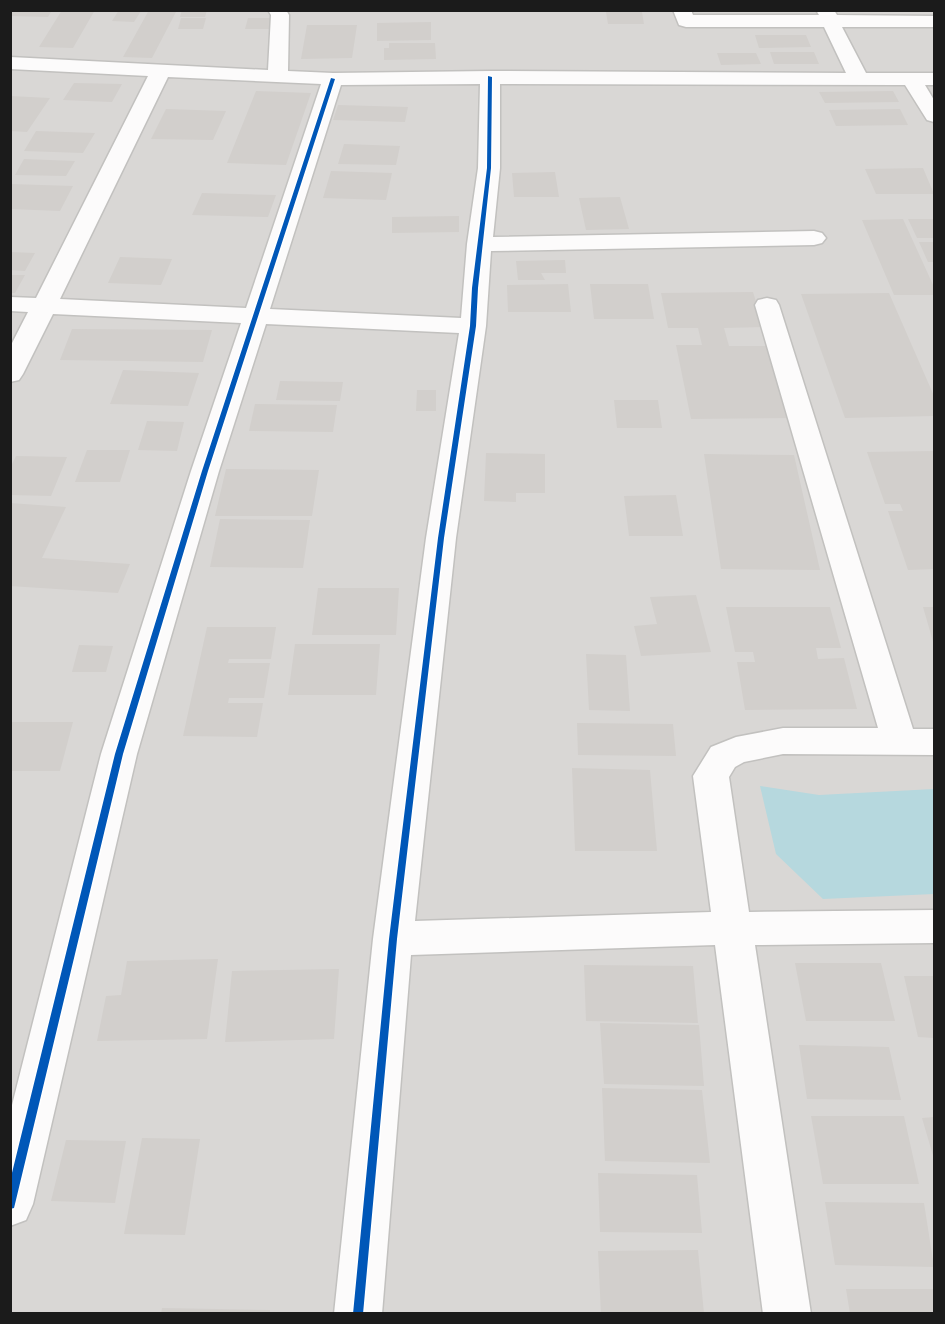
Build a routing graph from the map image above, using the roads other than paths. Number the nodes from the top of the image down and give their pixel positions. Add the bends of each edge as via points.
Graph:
1 (277, 10) edge
2 (682, 10) edge
3 (827, 16) edge
4 (934, 21) edge
5 (10, 63) edge
6 (160, 72) junction
7 (278, 77) junction
8 (490, 77) junction
9 (858, 77) junction
10 (333, 79) junction
11 (912, 79) junction
12 (934, 79) edge
13 (934, 116) edge
14 (813, 238) dead end
15 (479, 244) junction
16 (10, 304) edge
17 (767, 305) dead end
18 (45, 306) junction
19 (255, 316) junction
20 (473, 326) junction
21 (10, 374) edge
22 (917, 741) edge
23 (934, 926) edge
24 (733, 929) junction
25 (393, 939) junction
26 (10, 1204) edge
27 (358, 1314) edge
28 (787, 1314) edge

1 - 7 street
2 - 3 street via 686,21
3 - 4 street
3 - 9 street
5 - 6 street
6 - 7 street
6 - 18 street
7 - 10 street
8 - 9 street
8 - 10 street
8 - 15 street via 489,168
9 - 11 street
10 - 19 street
11 - 12 street
11 - 13 street
14 - 15 street
15 - 20 street
16 - 18 street
17 - 22 street
18 - 19 street
18 - 21 street
19 - 20 street
19 - 26 street via 119,754
20 - 25 street via 441,538
22 - 24 street via 783,741 736,750 723,757 711,776
23 - 24 street
24 - 25 street
24 - 28 street
25 - 27 street

